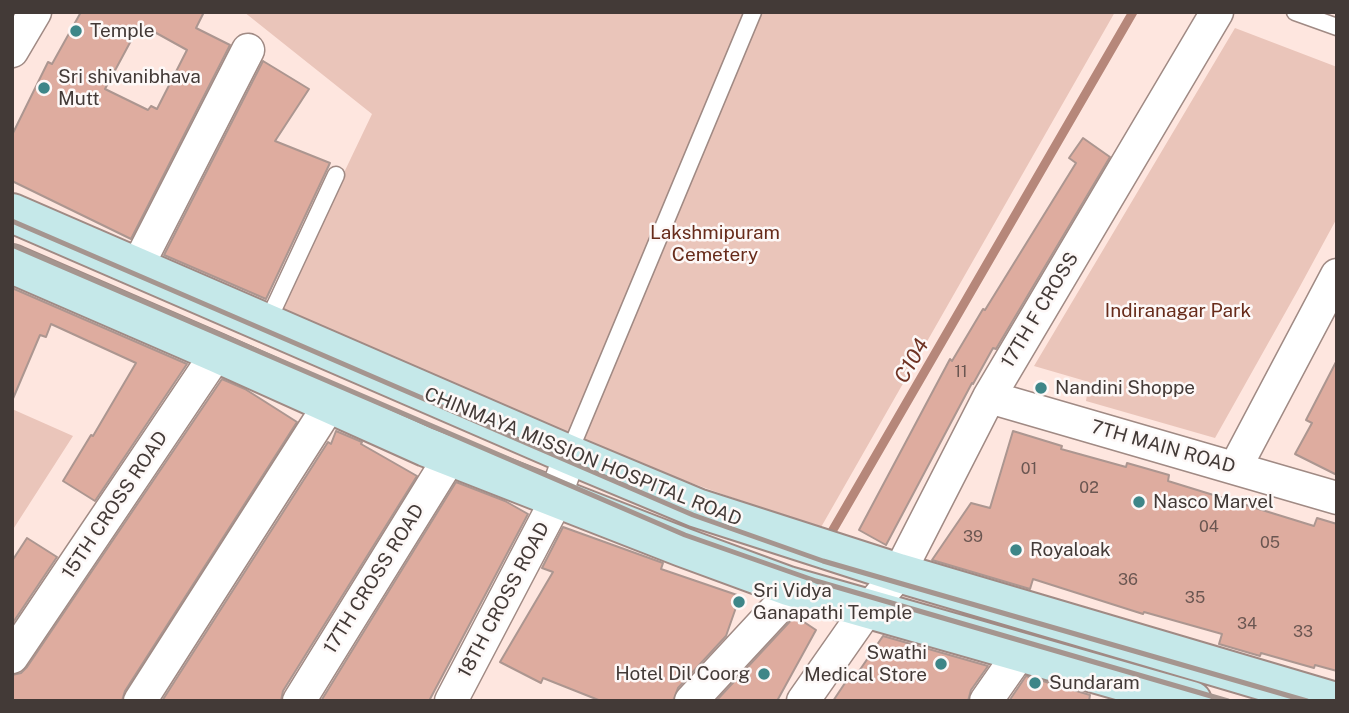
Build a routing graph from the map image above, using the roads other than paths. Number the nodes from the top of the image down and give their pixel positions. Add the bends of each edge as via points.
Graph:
1 (36, 12) edge
2 (753, 12) edge
3 (1217, 12) edge
4 (1295, 12) edge
5 (1337, 27) edge
6 (248, 50) dead end
7 (12, 51) edge
8 (337, 175) dead end
9 (12, 213) edge
10 (12, 264) edge
11 (137, 267) junction
12 (1337, 275) edge
13 (267, 323) junction
14 (217, 353) junction
15 (989, 397) junction
16 (330, 404) junction
17 (570, 456) junction
18 (450, 457) junction
19 (1235, 468) junction
20 (1337, 498) edge
21 (556, 499) junction
22 (899, 573) junction
23 (796, 588) junction
24 (870, 611) junction
25 (1021, 651) junction
26 (12, 657) edge
27 (1151, 695) edge
28 (140, 701) edge
29 (299, 701) edge
30 (451, 701) edge
31 (691, 701) edge
32 (803, 701) edge
33 (986, 701) edge
34 (1192, 701) edge
35 (1332, 701) edge

1 - 7 street
2 - 17 lane
3 - 15 street, 17TH F CROSS
4 - 5 lane
6 - 11 street
8 - 13 lane
9 - 11 main road, CHINMAYA MISSION HOSPITAL ROAD
10 - 14 main road
11 - 13 main road, CHINMAYA MISSION HOSPITAL ROAD
12 - 19 street
13 - 17 main road, CHINMAYA MISSION HOSPITAL ROAD
14 - 16 main road
14 - 26 street, 15TH CROSS ROAD
15 - 19 street, 7TH MAIN ROAD
15 - 22 street, 17TH F CROSS
16 - 18 main road
16 - 28 street
17 - 21 street, 18TH CROSS ROAD
17 - 22 main road, CHINMAYA MISSION HOSPITAL ROAD via 697,508
18 - 21 main road
18 - 29 street, 17TH CROSS ROAD
19 - 20 street, 7TH MAIN ROAD
21 - 23 main road
21 - 30 street, 18TH CROSS ROAD
22 - 24 street, 17TH F CROSS
22 - 35 main road, CHINMAYA MISSION HOSPITAL ROAD
23 - 24 main road
23 - 31 street
24 - 25 main road
24 - 32 street, 17TH F CROSS
25 - 27 main road
25 - 33 street
27 - 34 main road

